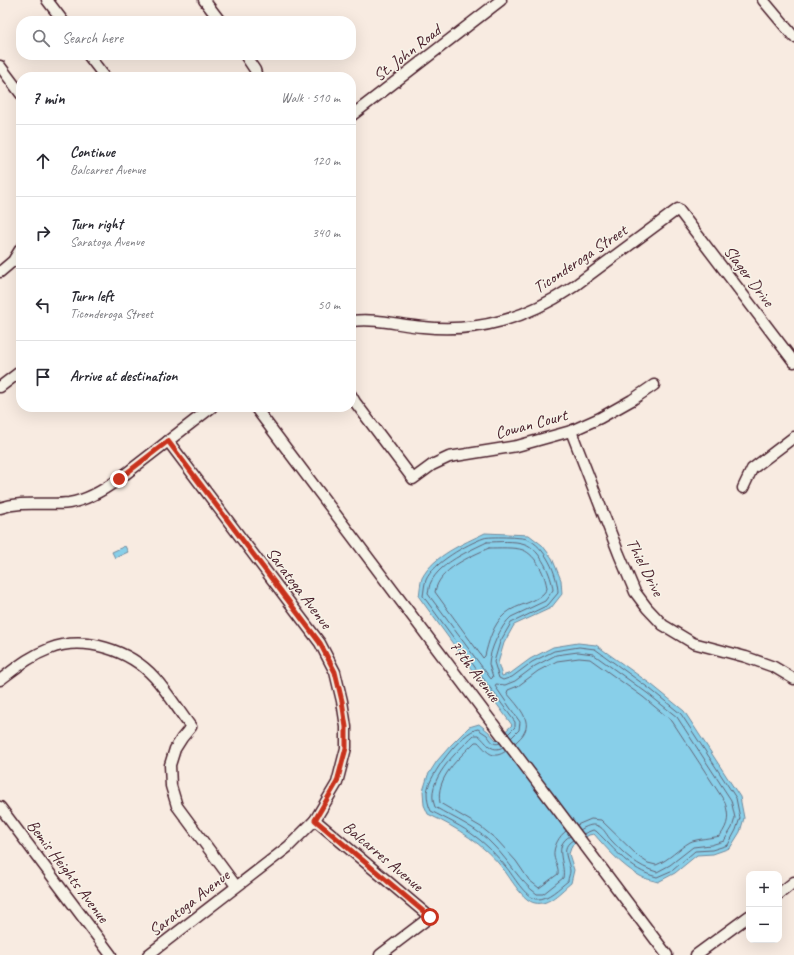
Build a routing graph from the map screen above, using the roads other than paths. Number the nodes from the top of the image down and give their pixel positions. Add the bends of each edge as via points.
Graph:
1 (47, 0) edge
2 (204, 0) edge
3 (501, 0) edge
4 (763, 0) edge
5 (59, 16) edge
6 (216, 16) edge
7 (794, 37) edge
8 (92, 60) edge
9 (248, 60) edge
10 (0, 66) edge
11 (101, 72) edge
12 (256, 72) edge
13 (16, 87) edge
14 (356, 112) edge
15 (678, 209) joint
16 (16, 256) edge
17 (0, 272) edge
18 (356, 321) edge
19 (794, 362) edge
20 (16, 375) edge
21 (654, 385) dead end
22 (0, 386) edge
23 (356, 403) edge
24 (206, 412) edge
25 (259, 412) edge
26 (570, 431) junction
27 (794, 437) edge
28 (168, 441) junction
29 (743, 488) dead end
30 (0, 508) edge
31 (794, 679) edge
32 (0, 680) edge
33 (0, 807) edge
34 (315, 820) junction
35 (794, 882) edge
36 (236, 886) junction
37 (782, 892) edge
38 (746, 918) edge
39 (111, 955) edge
40 (148, 955) edge
41 (380, 955) edge
42 (667, 955) edge
43 (696, 955) edge

1 - 5 street
2 - 6 street
3 - 14 street, St. John Road
4 - 7 street
8 - 11 street
9 - 12 street
10 - 13 street
15 - 18 street, Ticonderoga Street via 573,288 528,313 502,322 445,329 382,320
15 - 19 street, Slager Drive
16 - 17 street
20 - 22 street
21 - 26 street, Cowan Court via 607,414
23 - 26 street, Cowan Court via 413,479 432,465 449,457 517,446
24 - 28 street
25 - 42 street, 77th Avenue
26 - 31 street, Thiel Drive via 635,592 647,608 663,625 693,643 746,657 774,667
27 - 29 street via 752,469
28 - 30 street via 106,488 87,498 69,503 16,504
28 - 34 street, Saratoga Avenue via 320,643 335,672 346,727 346,748 337,782
32 - 36 street via 27,659 50,648 69,644 89,644 121,653 154,677 191,727 175,749 170,765 171,786 177,806
33 - 39 street, Bemis Heights Avenue
34 - 36 street, Saratoga Avenue via 288,847
34 - 41 street, Balcarres Avenue via 430,917
35 - 37 street
36 - 40 street, Saratoga Avenue
38 - 43 street

